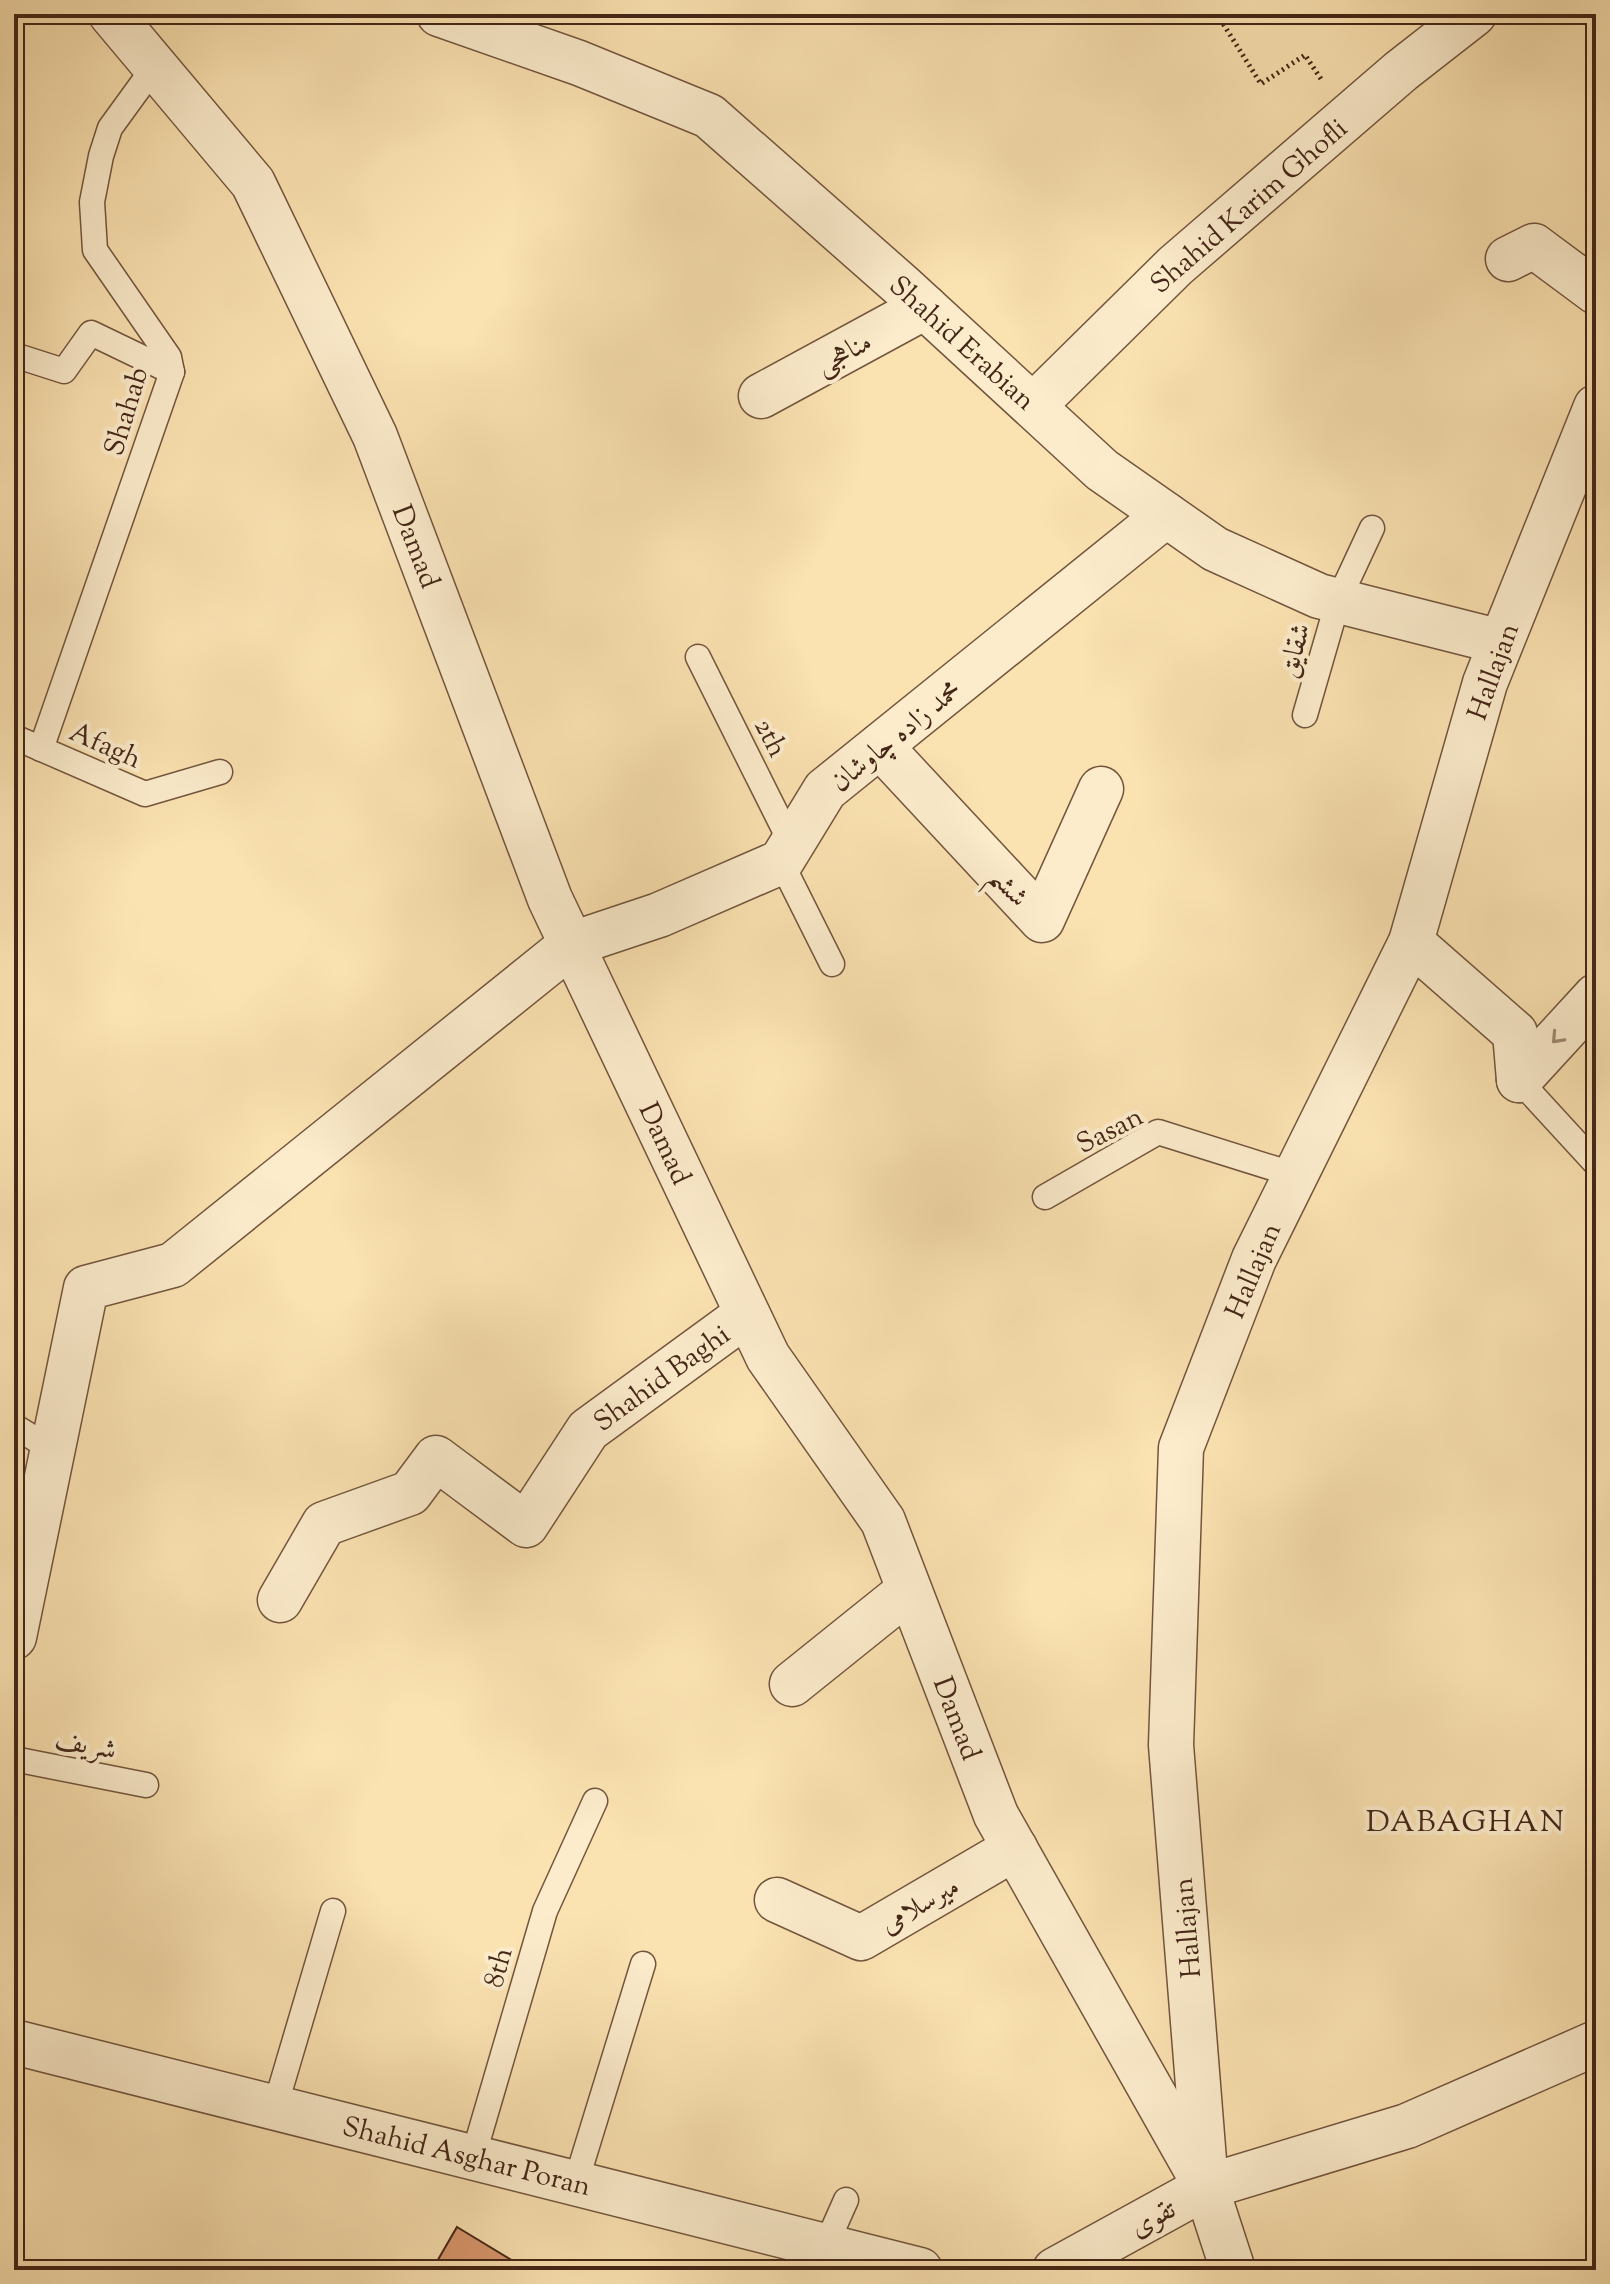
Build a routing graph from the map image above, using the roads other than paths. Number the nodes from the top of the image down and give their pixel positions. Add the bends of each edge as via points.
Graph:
1 (111, 14) edge
2 (439, 14) edge
3 (1474, 14) edge
4 (155, 66) junction
5 (1508, 259) dead end
6 (1596, 292) edge
7 (925, 307) junction
8 (14, 355) edge
9 (172, 372) junction
10 (761, 396) dead end
11 (1033, 406) junction
12 (1596, 407) edge
13 (1581, 489) edge
14 (1166, 515) junction
15 (1372, 528) dead end
16 (1338, 601) junction
17 (1501, 642) junction
18 (698, 657) dead end
19 (1305, 715) dead end
20 (14, 737) edge
21 (880, 746) junction
22 (41, 749) junction
23 (220, 772) dead end
24 (1101, 789) dead end
25 (786, 853) junction
26 (1411, 942) junction
27 (572, 944) junction
28 (832, 964) dead end
29 (1596, 996) edge
30 (1519, 1080) junction
31 (1596, 1164) edge
32 (1295, 1175) junction
33 (1045, 1197) dead end
34 (747, 1314) junction
35 (14, 1426) edge
36 (53, 1450) junction
37 (909, 1590) junction
38 (280, 1600) dead end
39 (14, 1637) edge
40 (792, 1684) dead end
41 (14, 1759) edge
42 (146, 1785) dead end
43 (595, 1801) dead end
44 (1015, 1848) junction
45 (777, 1900) dead end
46 (333, 1911) dead end
47 (643, 1964) dead end
48 (14, 2042) edge
49 (1596, 2043) edge
50 (275, 2107) junction
51 (473, 2157) junction
52 (576, 2182) junction
53 (1206, 2187) junction
54 (846, 2200) dead end
55 (826, 2245) junction
56 (920, 2270) edge
57 (1055, 2270) edge
58 (1233, 2270) edge

1 - 4 street, Damad
2 - 7 street, Shahid Erabian via 709,116
3 - 11 street, Shahid Karim Ghofli via 1175,266
4 - 9 lane, Shahab via 110,128 92,202 95,250 169,357
4 - 27 street, Damad via 253,183 375,436 550,899
5 - 6 street via 1534,246
7 - 10 street, مناهجی
7 - 11 street, Shahid Erabian
8 - 9 lane via 64,371 91,333
9 - 22 lane, Shahab
11 - 14 street, Shahid Erabian via 1102,470
12 - 13 street, Hallajan
13 - 17 street, Hallajan
14 - 16 street, Shahid Erabian via 1215,549
14 - 21 street, محمد زاده چاوشان
15 - 16 lane, شقایق
16 - 17 street, Shahid Erabian
16 - 19 lane, شقایق
17 - 26 street, Hallajan
18 - 25 lane, 2th
20 - 22 lane, Afagh
21 - 24 street, ششم via 1042,920
21 - 25 street, محمد زاده چاوشان via 825,790
22 - 23 lane, Afagh via 145,794
25 - 27 street via 659,915
25 - 28 lane, 2th
26 - 30 street via 1515,1033
26 - 32 street, Hallajan
27 - 34 street, Damad
27 - 36 street via 173,1265 86,1288
29 -> 30 street
30 - 31 lane
32 - 33 lane, Sasan via 1158,1132
32 - 53 street, Hallajan via 1254,1259 1181,1448 1171,1745
34 - 37 street, Damad via 768,1357 883,1521
34 - 38 street, Shahid Baghi via 588,1430 526,1525 436,1458 410,1493 324,1524
35 - 36 lane
36 - 39 street
37 - 40 street
37 - 44 street, Damad via 996,1815
41 - 42 lane, شریف
43 - 51 lane, 8th via 545,1911
44 - 45 street, میرسلامی via 861,1938
44 - 53 street, Damad
46 - 50 lane
47 - 52 lane
48 - 50 street, Shahid Asghar Poran
49 - 53 street, تقوی via 1407,2126
50 - 51 street, Shahid Asghar Poran
51 - 52 street, Shahid Asghar Poran
52 - 55 street, Shahid Asghar Poran
53 - 57 street, تقوی
53 - 58 street, Damad
54 - 55 lane
55 - 56 street, Shahid Asghar Poran

